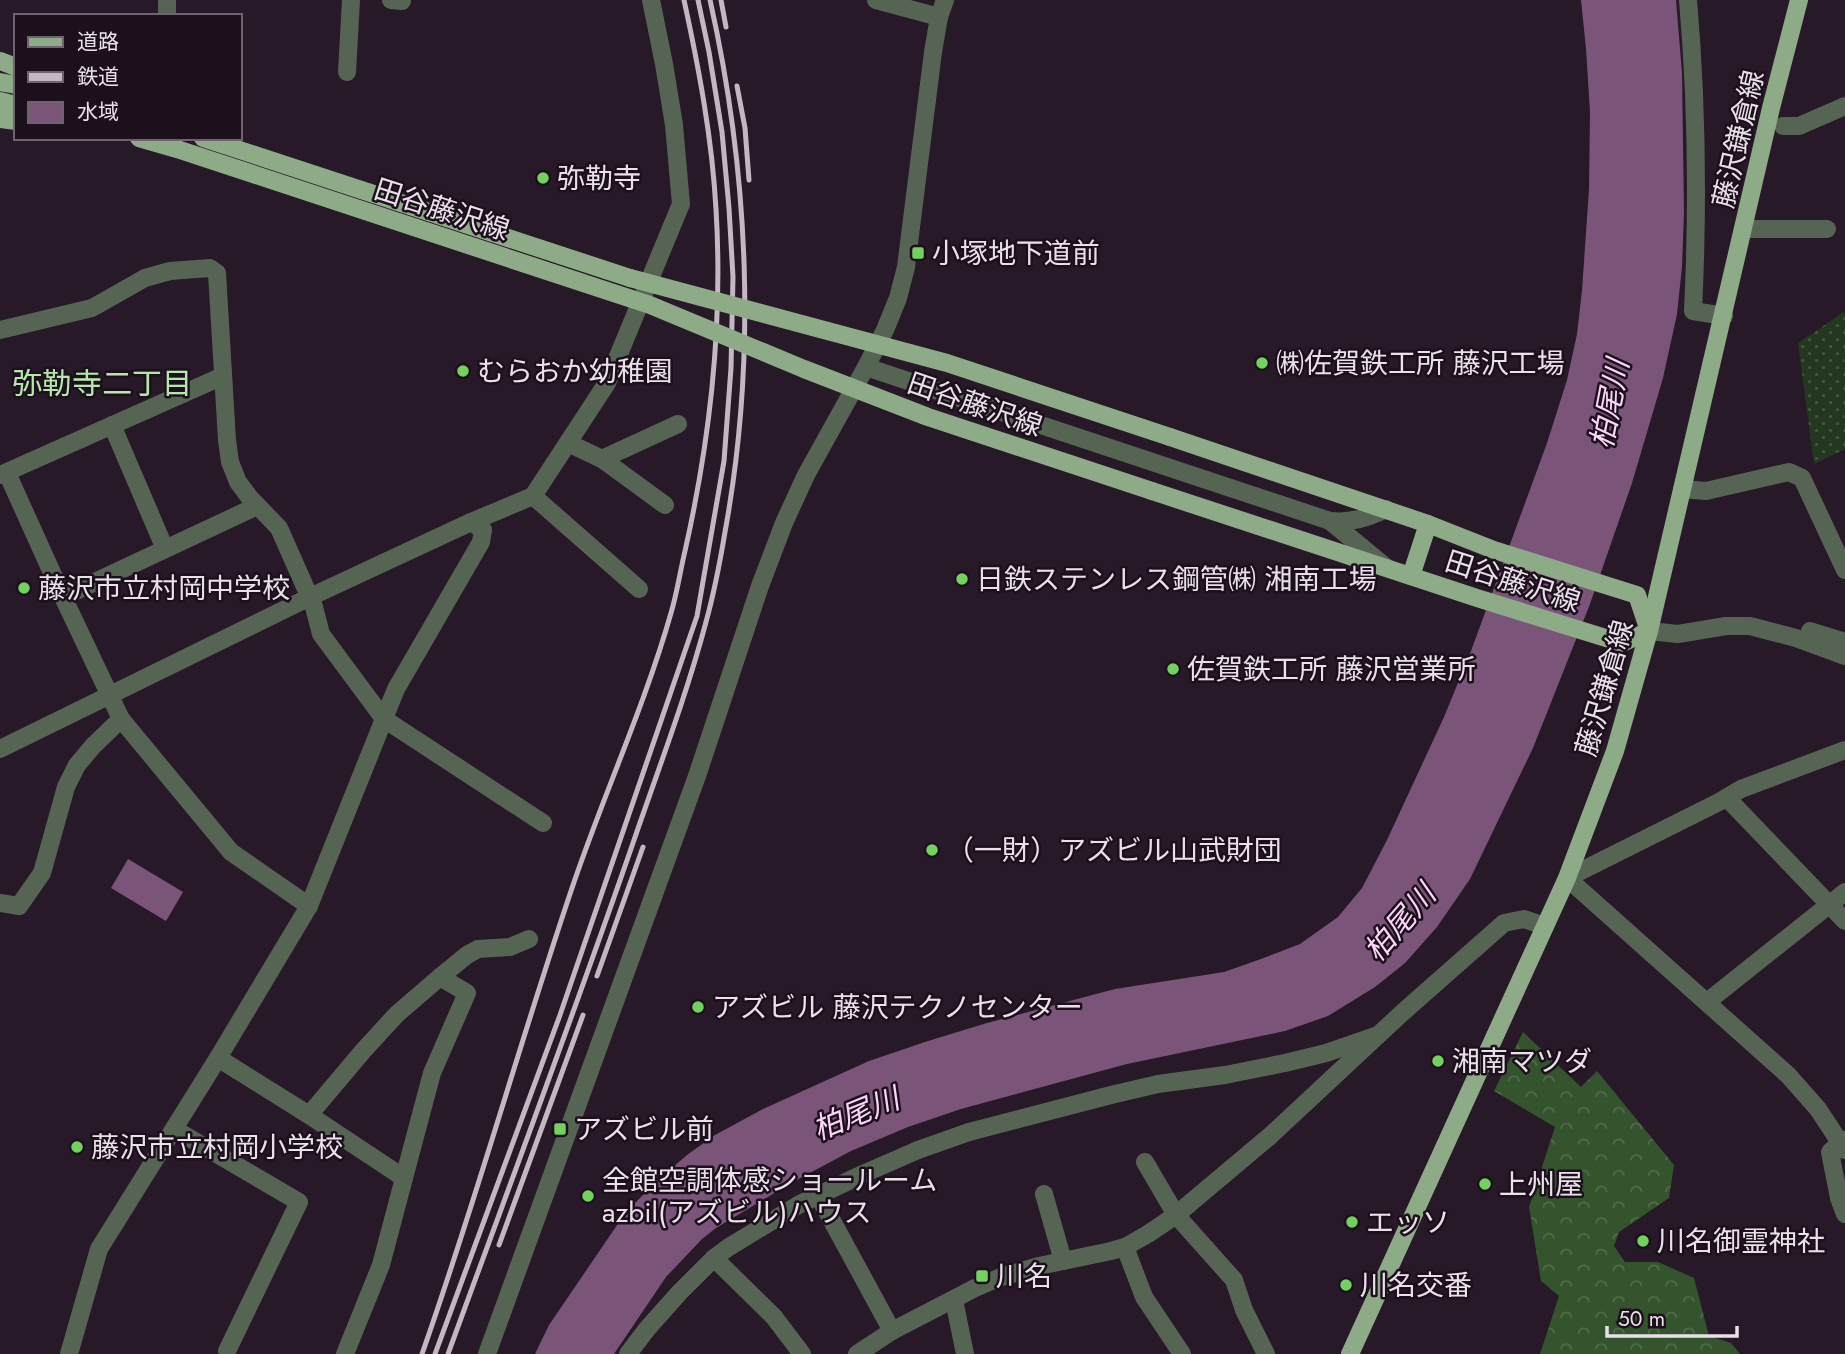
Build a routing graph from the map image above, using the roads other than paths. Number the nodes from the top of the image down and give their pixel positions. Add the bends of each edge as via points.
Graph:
1 (351, 0) edge
2 (651, 0) edge
3 (876, 0) edge
4 (915, 0) edge
5 (1688, 0) edge
6 (1799, 0) edge
7 (942, 8) edge
8 (347, 72) dead end
9 (1845, 106) edge
10 (1783, 126) dead end
11 (146, 140) edge
12 (209, 140) edge
13 (1744, 229) junction
14 (1827, 229) dead end
15 (1724, 316) junction
16 (0, 330) edge
17 (866, 368) junction
18 (223, 376) junction
19 (678, 424) dead end
20 (112, 425) junction
21 (568, 443) junction
22 (602, 458) junction
23 (3, 474) edge
24 (1682, 489) junction
25 (533, 496) junction
26 (665, 505) dead end
27 (257, 506) junction
28 (1386, 509) junction
29 (1330, 520) junction
30 (471, 522) junction
31 (1428, 524) junction
32 (165, 549) junction
33 (1387, 569) junction
34 (1845, 570) edge
35 (1411, 576) junction
36 (639, 589) dead end
37 (63, 597) junction
38 (310, 597) junction
39 (1797, 626) dead end
40 (1649, 631) junction
41 (1845, 642) edge
42 (1845, 656) edge
43 (110, 696) junction
44 (121, 719) junction
45 (384, 719) junction
46 (0, 748) edge
47 (1845, 750) edge
48 (1727, 798) junction
49 (543, 823) dead end
50 (1567, 878) junction
51 (1845, 892) edge
52 (0, 903) edge
53 (1829, 904) junction
54 (309, 906) junction
55 (1845, 921) edge
56 (1545, 926) junction
57 (529, 939) dead end
58 (440, 976) junction
59 (1707, 1002) junction
60 (1378, 1035) junction
61 (218, 1058) junction
62 (309, 1115) junction
63 (174, 1129) junction
64 (1843, 1144) edge
65 (1145, 1162) dead end
66 (404, 1178) junction
67 (1044, 1194) dead end
68 (818, 1195) junction
69 (1845, 1214) edge
70 (1176, 1215) junction
71 (1125, 1247) junction
72 (714, 1258) junction
73 (1063, 1261) junction
74 (954, 1300) junction
75 (892, 1331) junction
76 (227, 1353) edge
77 (69, 1354) edge
78 (345, 1354) edge
79 (487, 1354) edge
80 (628, 1354) edge
81 (802, 1354) edge
82 (857, 1354) edge
83 (965, 1354) edge
84 (1182, 1354) edge
85 (1265, 1354) edge
86 (1350, 1354) edge

1 - 8 street
2 - 21 street via 674,125 681,204 607,383
3 - 7 street
4 - 7 street
5 - 15 street via 1695,123 1693,310
6 - 13 main road, 藤沢鎌倉線
7 - 17 street via 906,267 898,298
9 - 10 street via 1799,126
11 - 33 main road, 田谷藤沢線, bridge via 650,305 929,417
12 - 28 main road, 田谷藤沢線, bridge via 630,278 947,363
13 - 14 street
13 - 15 main road, 藤沢鎌倉線
15 - 24 main road, 藤沢鎌倉線
16 - 18 street via 92,308 145,278 210,268 217,274
17 - 29 street
17 - 79 street via 783,523
18 - 20 street
18 - 27 street via 230,462 238,482
19 - 22 street
20 - 23 street
20 - 32 street
21 - 22 street
21 - 25 street
22 - 26 street
23 - 37 street
24 - 34 street via 1706,491 1789,472 1802,478
24 - 40 main road, 藤沢鎌倉線
25 - 30 street
25 - 36 street
27 - 32 street
27 - 38 street via 279,528
28 - 29 street via 1356,521
28 - 31 main road, 田谷藤沢線
29 - 33 street
30 - 38 street
30 - 45 street via 483,530 481,542 396,688
31 - 35 main road
31 - 40 main road, 田谷藤沢線 via 1637,595
32 - 37 street
33 - 35 main road, 田谷藤沢線
35 - 40 main road, 田谷藤沢線 via 1622,643
37 - 43 street
38 - 43 street
38 - 45 street via 321,634
39 - 41 street
40 - 42 street via 1678,634 1750,626
40 - 50 main road, 藤沢鎌倉線 via 1615,751
43 - 44 street
43 - 46 street
44 - 52 street via 77,765 66,787 42,873 19,906
44 - 54 street via 231,852
45 - 49 street
45 - 54 street
47 - 48 street
48 - 50 street
48 - 53 street
50 - 56 main road, 藤沢鎌倉線
50 - 59 street
51 - 53 street
53 - 55 street
53 - 59 street
54 - 61 street
56 - 60 street via 1524,919 1504,923
56 - 86 main road, 藤沢鎌倉線
57 - 58 street via 510,947 478,949
58 - 62 street via 397,1014
58 - 66 street via 467,993 432,1073
59 - 64 street via 1788,1075
60 - 68 street via 1285,1063 1158,1084 981,1129 918,1150
60 - 70 street via 1270,1136
61 - 62 street
61 - 63 street
62 - 66 street
63 - 76 street via 299,1202
63 - 77 street via 99,1250
64 - 69 street via 1830,1152
65 - 70 street
66 - 78 street via 381,1265
67 - 73 street
68 - 72 street
68 - 75 street
70 - 71 street
70 - 85 street via 1234,1280
71 - 73 street
71 - 84 street via 1144,1297
72 - 80 street
72 - 81 street via 774,1317
73 - 74 street via 1001,1277
74 - 75 street
74 - 83 street
75 - 82 street

